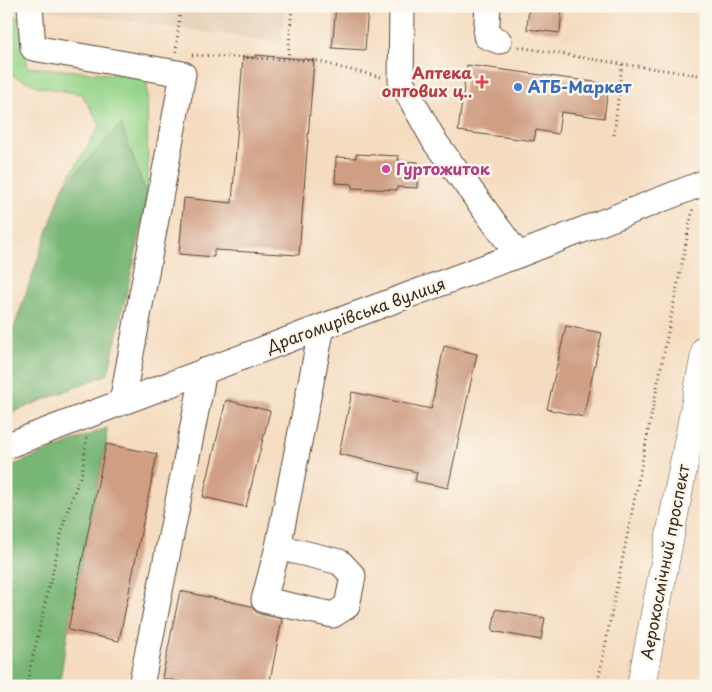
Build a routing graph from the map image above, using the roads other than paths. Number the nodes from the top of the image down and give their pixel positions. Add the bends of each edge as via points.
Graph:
1 (30, 6) edge
2 (402, 6) edge
3 (488, 6) edge
4 (499, 41) road end
5 (703, 173) edge
6 (518, 255) junction
7 (322, 327) junction
8 (706, 350) edge
9 (204, 372) junction
10 (122, 402) junction
11 (6, 446) edge
12 (278, 548) dead end
13 (141, 686) edge
14 (641, 686) edge

1 - 10 street via 33,48 172,60 183,74
2 - 6 street via 402,81 435,142
3 - 4 street via 486,36
5 - 6 street, Драгомирівська вулиця
6 - 7 street, Драгомирівська вулиця
7 - 9 street, Драгомирівська вулиця
7 - 12 street
8 - 14 highway, Аерокосмічний проспект
9 - 10 street, Драгомирівська вулиця
9 - 13 street
10 - 11 street, Драгомирівська вулиця

